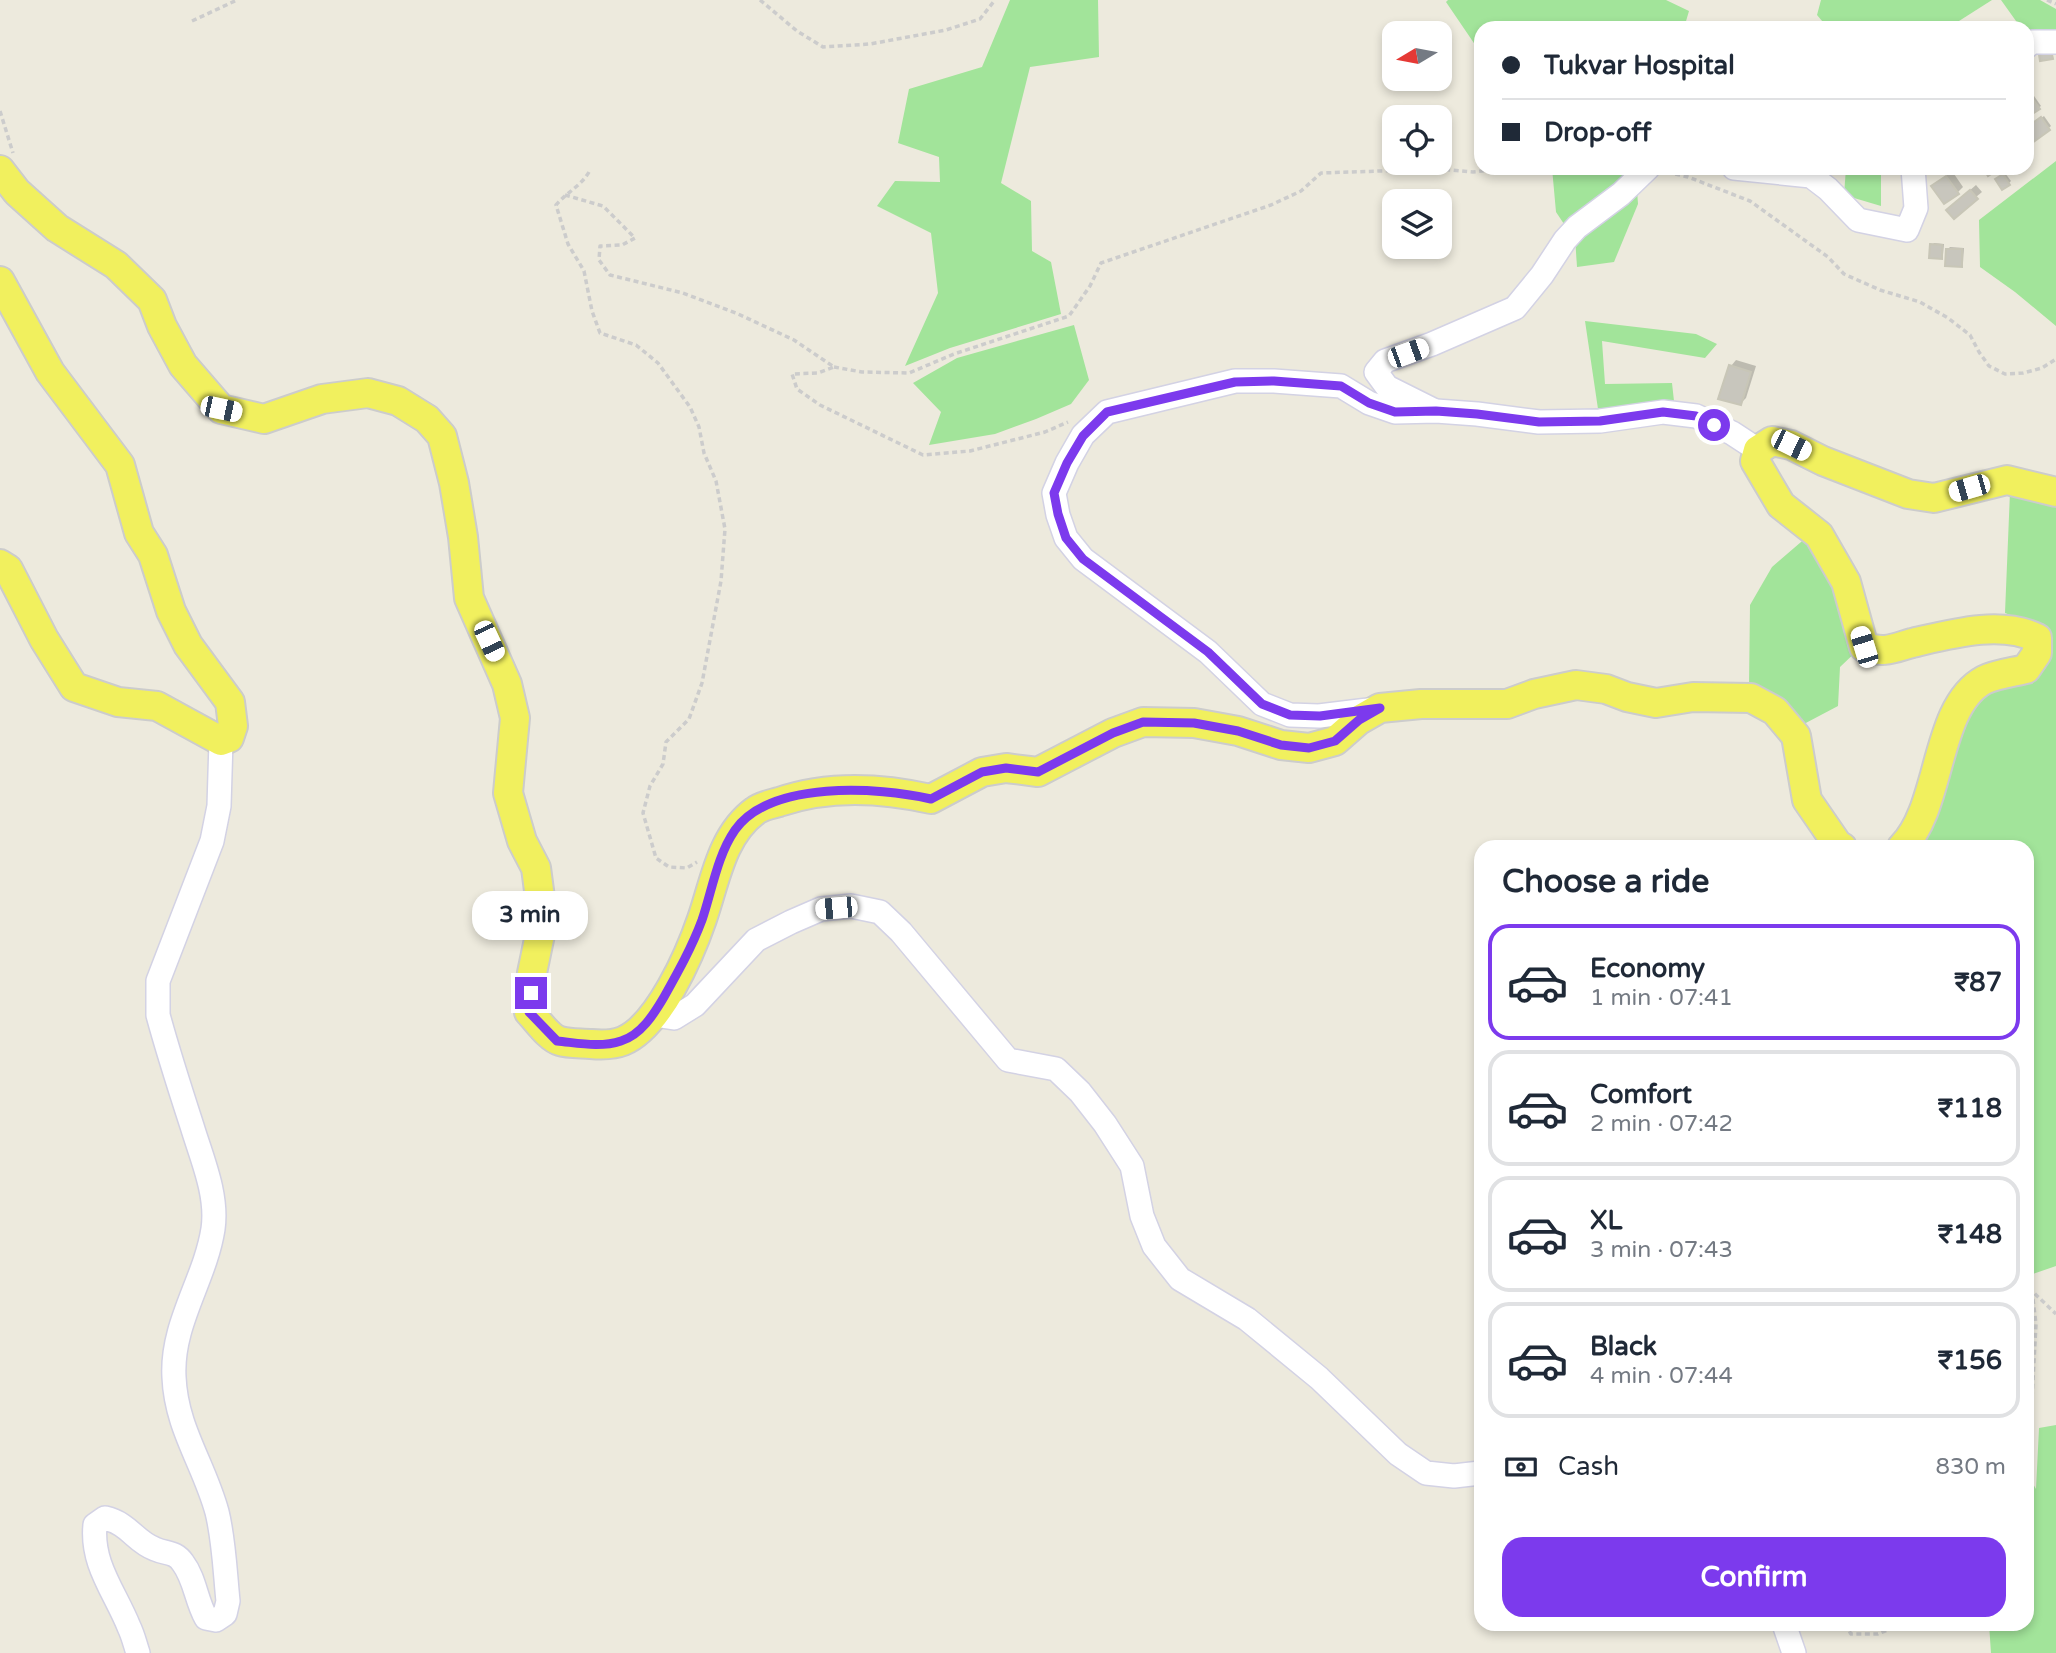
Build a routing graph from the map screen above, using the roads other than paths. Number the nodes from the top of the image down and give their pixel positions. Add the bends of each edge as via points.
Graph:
1 (2034, 42) edge
2 (2056, 42) edge
3 (0, 170) edge
4 (1649, 175) edge
5 (1801, 175) edge
6 (1914, 175) edge
7 (0, 281) edge
8 (1436, 411) junction
9 (1758, 450) junction
10 (2056, 492) edge
11 (0, 564) edge
12 (1380, 708) junction
13 (221, 741) junction
14 (1835, 840) edge
15 (1907, 840) edge
16 (654, 1015) junction
17 (1474, 1474) edge
18 (1786, 1631) edge
19 (138, 1653) edge
20 (1794, 1653) edge

1 - 2 street
3 - 16 main road via 57,228 116,265 152,300 183,366 221,409 264,419 322,399 368,393 398,401 427,419 442,436 463,537 469,598 507,684 515,718 508,793 522,841 536,868 543,920 529,1012 557,1041 604,1045 624,1041
4 - 8 street via 1577,227 1515,308 1385,362 1376,372 1387,387
5 - 6 street via 1811,176 1828,189 1858,220 1907,230 1916,208
7 - 13 main road via 50,372 120,465 139,533 153,555 170,611 188,645 230,702 233,726 229,738
8 - 9 street via 1539,422 1600,421 1663,412 1696,416
8 - 12 street via 1395,412 1341,386 1235,382 1107,412 1083,436 1054,493 1066,538 1083,559 1208,652 1262,704 1290,715
9 - 10 main road via 1772,441 1791,445 1909,494 1934,498 2007,480
9 - 15 main road via 1755,461 1781,505 1819,535 1846,582 1864,647 1883,652 1986,630 2021,631 2037,639 2037,653 2026,669 1985,680 1965,696 1918,823
11 - 13 main road via 8,569 74,687 118,702 157,706
12 - 14 main road via 1507,704 1576,685 1606,688 1656,703 1693,697 1751,698 1775,711 1796,736 1807,800
12 - 16 main road via 1335,741 1309,748 1194,723 1143,722 1038,772 1006,768 982,772 931,799 901,792 836,790 800,795 756,810 735,831 702,920
13 - 19 street via 219,806 212,841 158,981 157,1000 215,1213 209,1246 178,1336 174,1377 182,1425 218,1514 228,1601 225,1614 216,1620 206,1618 181,1559 142,1542 119,1521 105,1518 94,1525 93,1543 102,1575
16 - 17 street via 674,1017 695,1005 756,940 792,922 821,909 851,906 880,912 1009,1060 1056,1069 1080,1092 1132,1166 1142,1216 1154,1246 1180,1279 1247,1319 1319,1378 1398,1454 1426,1473
18 - 20 street

